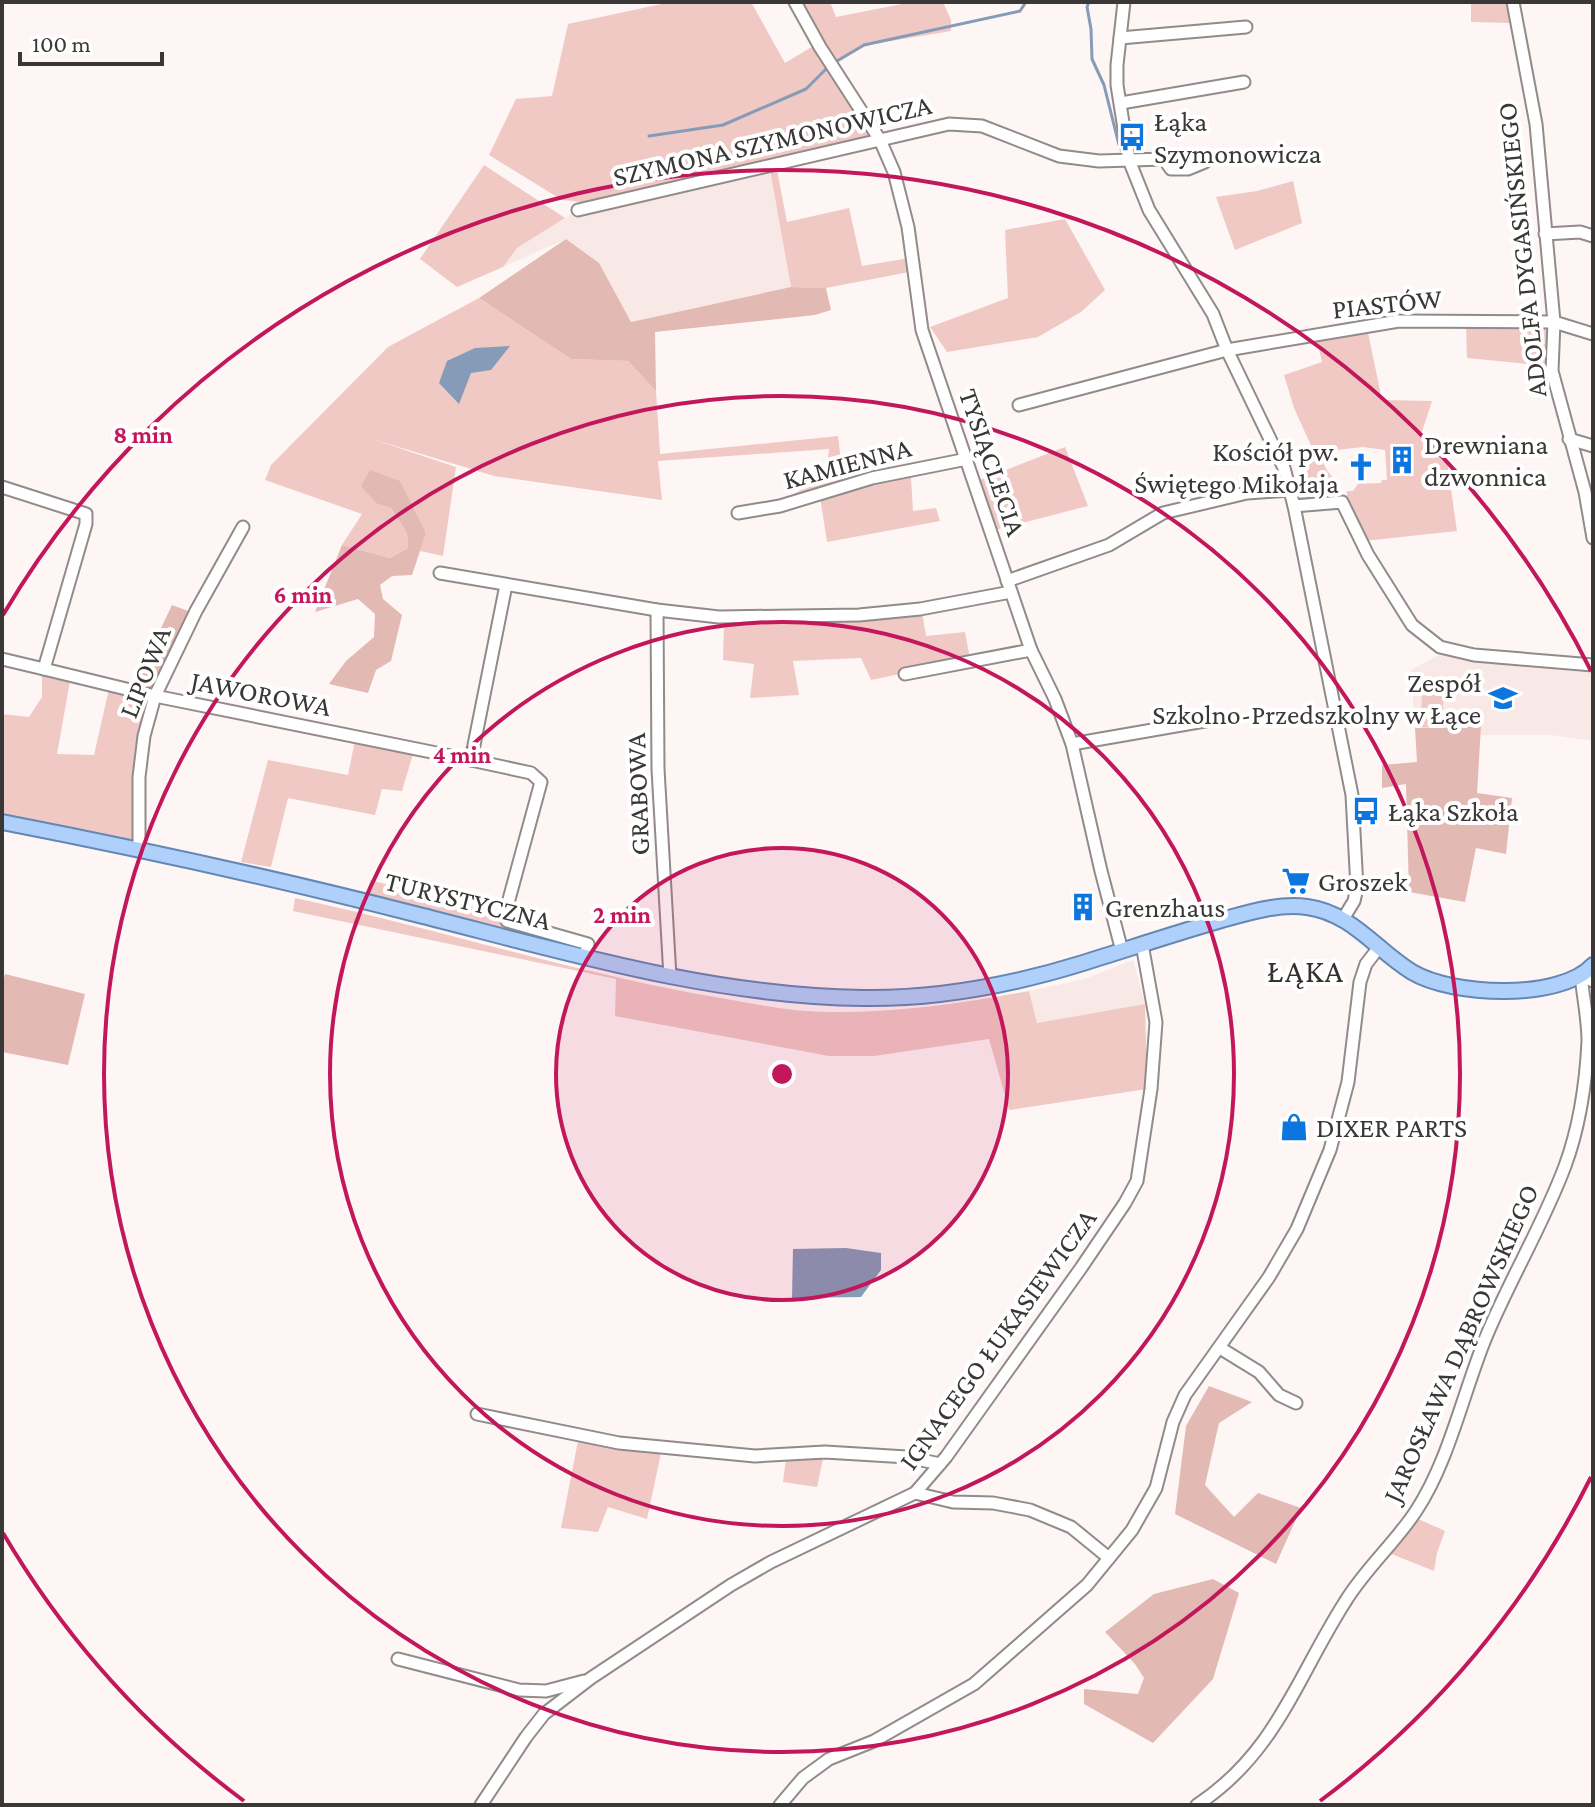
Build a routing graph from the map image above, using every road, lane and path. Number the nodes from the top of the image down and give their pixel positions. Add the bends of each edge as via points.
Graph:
1 (795, 2) edge
2 (1124, 2) edge
3 (1513, 2) edge
4 (1246, 27) dead end
5 (1120, 38) junction
6 (1244, 82) dead end
7 (1121, 103) junction
8 (880, 140) junction
9 (1129, 160) junction
10 (1205, 162) dead end
11 (578, 210) dead end
12 (1545, 234) junction
13 (1593, 236) edge
14 (1554, 322) junction
15 (1593, 334) edge
16 (1227, 350) junction
17 (1019, 405) dead end
18 (1569, 439) junction
19 (1593, 446) edge
20 (967, 459) junction
21 (2, 487) edge
22 (1289, 490) junction
23 (1294, 506) junction
24 (738, 513) dead end
25 (243, 527) dead end
26 (1593, 538) edge
27 (440, 573) dead end
28 (506, 585) junction
29 (1009, 586) junction
30 (657, 610) junction
31 (1031, 650) junction
32 (2, 659) edge
33 (1593, 665) edge
34 (44, 669) junction
35 (905, 674) dead end
36 (155, 696) junction
37 (1216, 719) dead end
38 (1072, 744) junction
39 (471, 760) junction
40 (2, 822) edge
41 (139, 848) junction
42 (1343, 919) junction
43 (1142, 944) junction
44 (1380, 946) junction
45 (1122, 951) junction
46 (585, 957) junction
47 (1593, 965) edge
48 (670, 977) junction
49 (1587, 978) edge
50 (1220, 1348) junction
51 (1296, 1403) dead end
52 (477, 1414) dead end
53 (940, 1464) junction
54 (915, 1493) junction
55 (1109, 1558) junction
56 (398, 1659) dead end
57 (591, 1678) junction
58 (481, 1805) edge
59 (780, 1805) edge
60 (1197, 1805) edge

1 - 8 street, TYSIĄCLECIA
2 - 5 street
3 - 12 street, ADOLFA DYGASIŃSKIEGO via 1536,124
4 - 5 street
5 - 7 street
6 - 7 street
7 - 9 street
8 - 9 street, SZYMONA SZYMONOWICZA via 949,124 982,126 1059,156
8 - 11 street, SZYMONA SZYMONOWICZA
8 - 20 street, TYSIĄCLECIA via 908,227 922,330
9 - 10 street, SZYMONA SZYMONOWICZA via 1164,159 1171,169
9 - 16 street via 1149,210 1213,314
12 - 13 street
12 - 14 street, ADOLFA DYGASIŃSKIEGO
14 - 15 street, PIASTÓW
14 - 16 street, PIASTÓW via 1399,321
14 - 18 street, ADOLFA DYGASIŃSKIEGO via 1552,371
16 - 17 street, PIASTÓW
16 - 22 street via 1284,468
18 - 19 street
18 - 26 street, ADOLFA DYGASIŃSKIEGO
20 - 24 street, KAMIENNA
20 - 29 street, TYSIĄCLECIA
21 - 34 street via 86,514
22 - 23 street
22 - 29 street via 1247,493 1163,513 1109,545
23 - 33 street via 1342,502 1412,625 1440,647
23 - 42 street via 1352,795 1357,888
25 - 36 street, LIPOWA
27 - 28 street
28 - 30 street
28 - 39 street
29 - 30 street via 920,609 859,615 719,617
29 - 31 street, TYSIĄCLECIA
30 - 48 street, GRABOWA via 658,769
31 - 35 street
31 - 38 street, TYSIĄCLECIA
32 - 34 street, JAWOROWA
34 - 36 street, JAWOROWA
36 - 39 street, JAWOROWA
36 - 41 street, LIPOWA via 139,777
37 - 38 street
38 - 45 street, TYSIĄCLECIA
39 - 46 street, JAWOROWA via 531,773 541,782 505,914 507,921 588,944
40 - 41 main road, TURYSTYCZNA
41 - 46 main road, TURYSTYCZNA
42 - 43 main road, TURYSTYCZNA via 1308,907 1284,906
42 - 44 main road, TURYSTYCZNA
43 - 45 main road, TURYSTYCZNA
43 - 53 street, IGNACEGO ŁUKASIEWICZA via 1156,1022 1137,1181
44 - 49 main road via 1414,974 1452,985 1550,988
44 - 50 street via 1360,982 1348,1082 1330,1150 1297,1229
45 - 48 main road, TURYSTYCZNA via 1000,985 916,997 796,995
46 - 48 main road, TURYSTYCZNA
47 - 49 main road
49 - 60 street, JAROSŁAWA DĄBROWSKIEGO via 1587,1058 1566,1164 1487,1335 1434,1476 1416,1512 1345,1602 1252,1759
50 - 51 street
50 - 55 street via 1185,1395 1156,1488
52 - 53 street via 633,1444 755,1456 825,1452 907,1457
53 - 54 street, IGNACEGO ŁUKASIEWICZA
54 - 55 street via 1030,1510 1071,1527
54 - 57 street, IGNACEGO ŁUKASIEWICZA via 758,1570
55 - 59 street via 1062,1609 974,1684 874,1741 829,1759
56 - 57 street, IGNACEGO ŁUKASIEWICZA via 519,1690 546,1691
57 - 58 street, IGNACEGO ŁUKASIEWICZA via 544,1714

